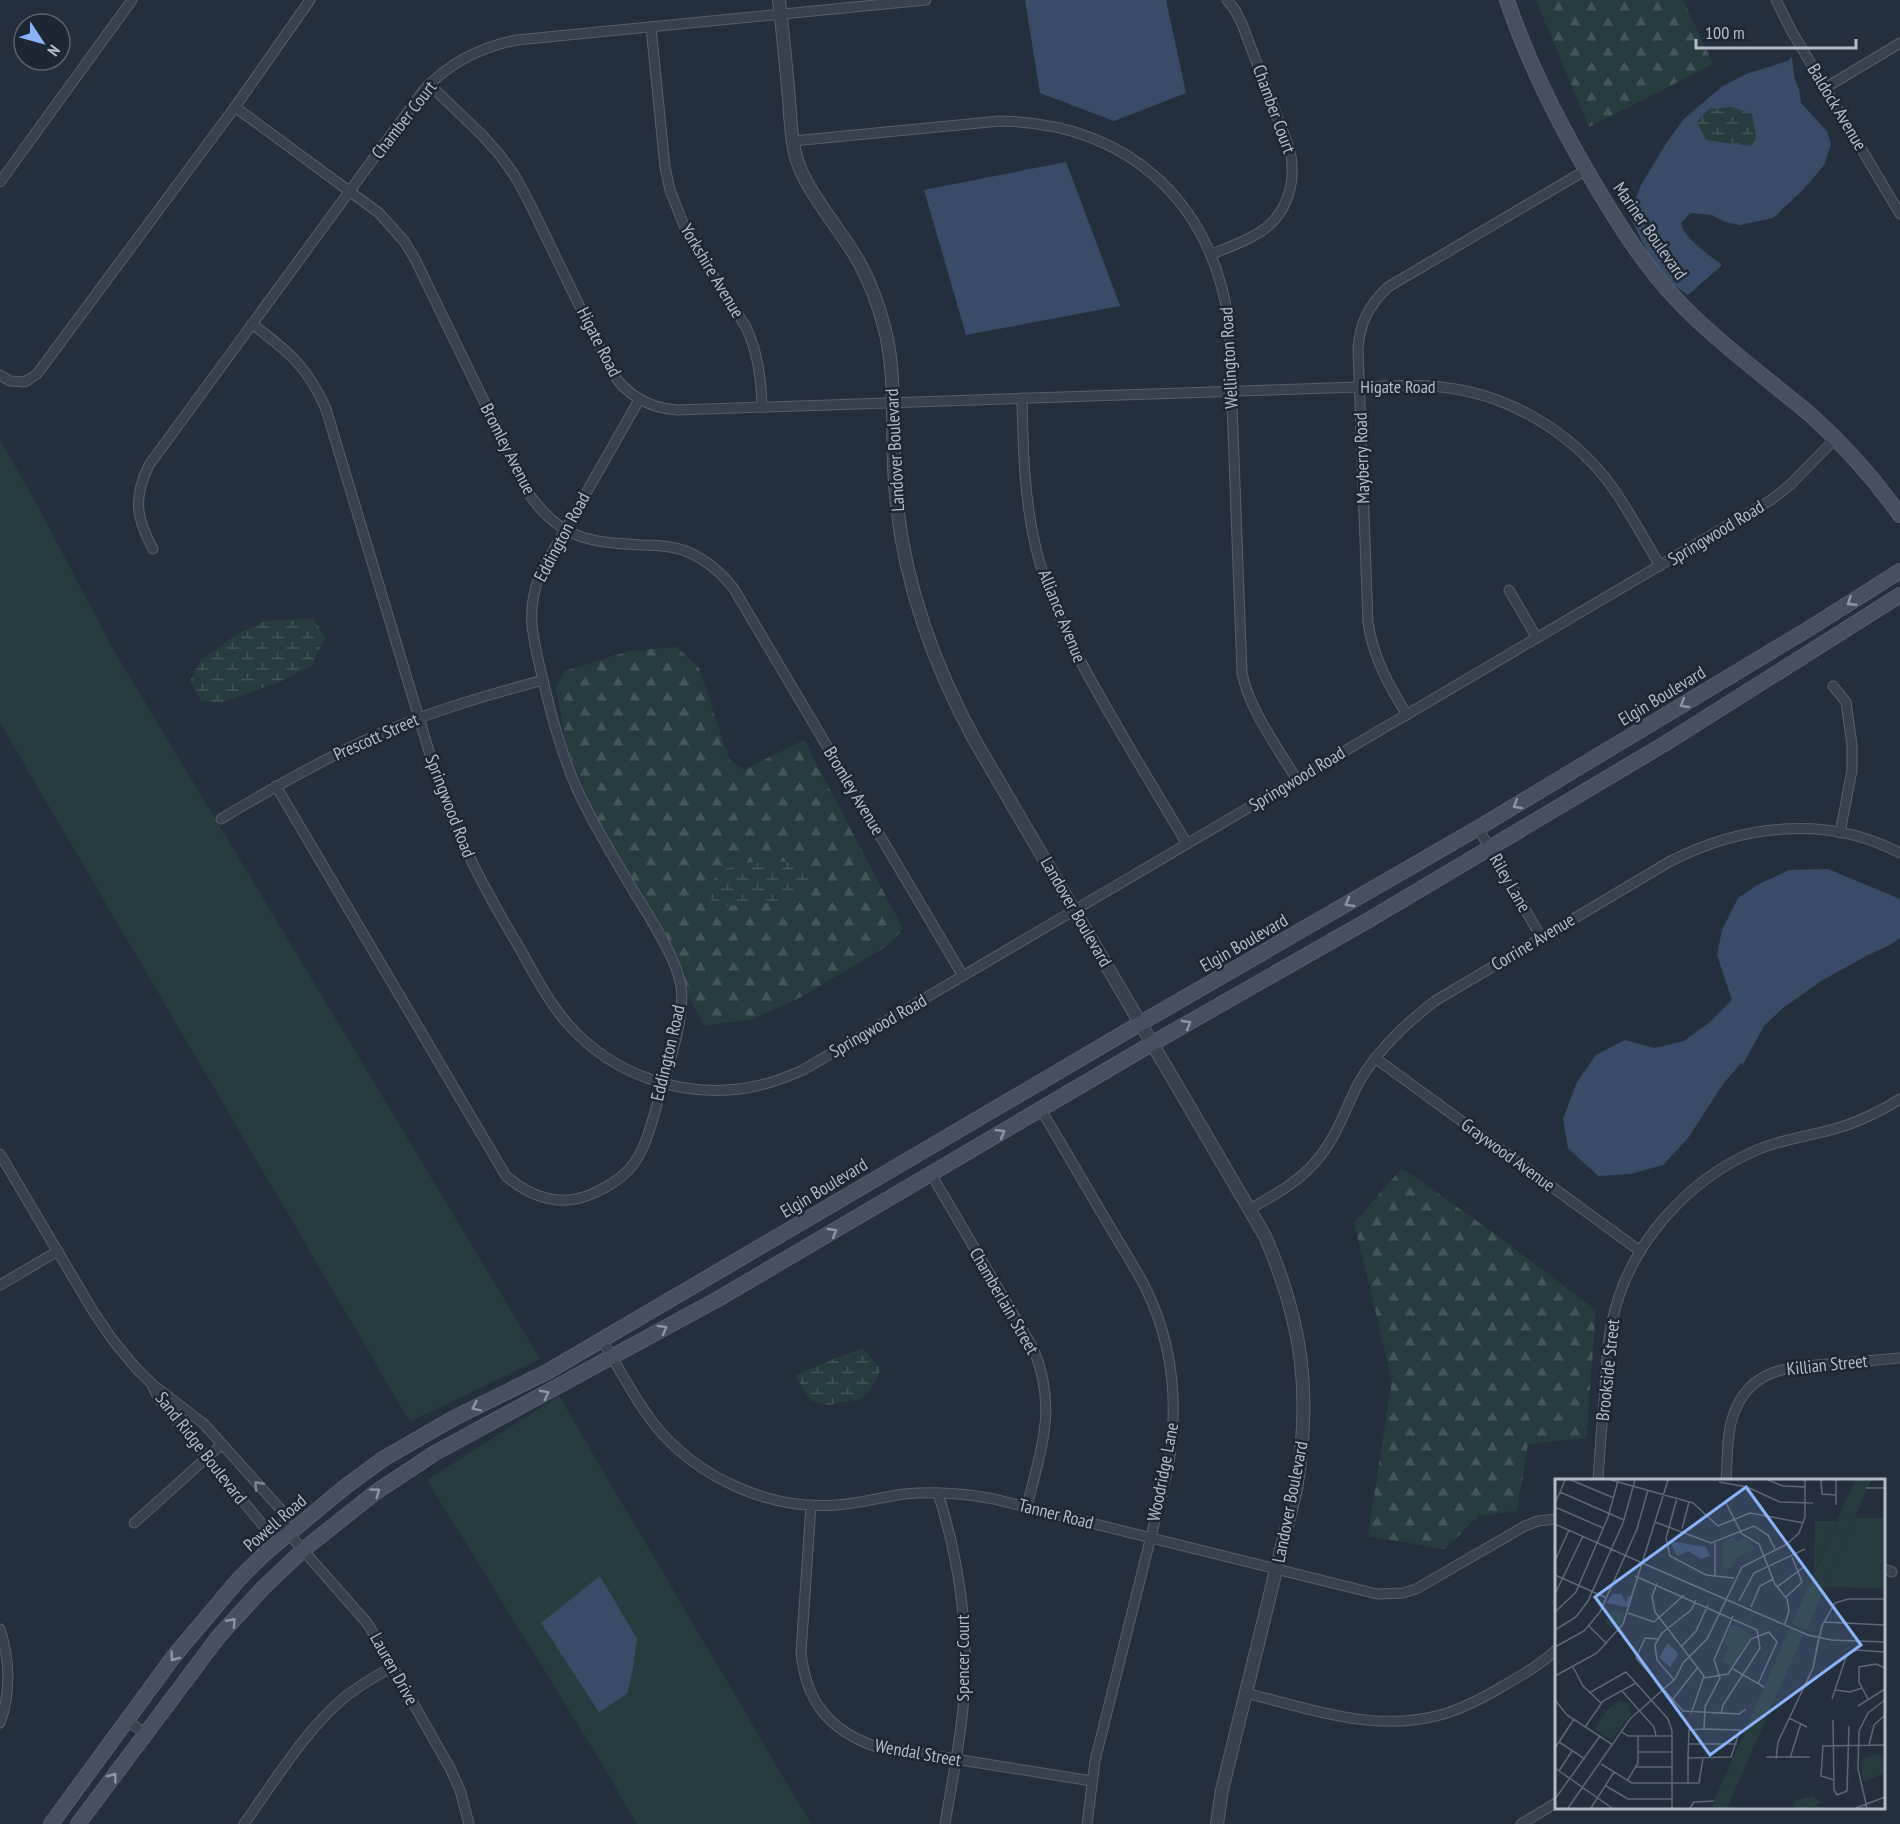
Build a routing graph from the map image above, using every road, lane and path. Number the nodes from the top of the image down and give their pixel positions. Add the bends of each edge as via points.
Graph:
1 (132, 0) edge
2 (310, 0) edge
3 (779, 0) edge
4 (926, 0) edge
5 (1227, 0) edge
6 (1507, 0) edge
7 (1776, 0) edge
8 (781, 14) junction
9 (651, 27) junction
10 (1900, 44) edge
11 (429, 84) junction
12 (1825, 88) junction
13 (235, 107) junction
14 (793, 141) junction
15 (1586, 170) junction
16 (0, 182) edge
17 (349, 191) junction
18 (1900, 214) edge
19 (1212, 254) junction
20 (252, 324) junction
21 (0, 375) edge
22 (1359, 387) junction
23 (1232, 391) junction
24 (1022, 398) junction
25 (639, 400) junction
26 (892, 402) junction
27 (762, 407) junction
28 (1835, 439) junction
29 (1900, 515) edge
30 (565, 530) junction
31 (153, 549) dead end
32 (1660, 566) junction
33 (1900, 571) edge
34 (1509, 590) dead end
35 (1900, 595) edge
36 (1537, 638) junction
37 (543, 680) junction
38 (1833, 686) dead end
39 (1407, 715) junction
40 (418, 718) junction
41 (1297, 780) junction
42 (276, 786) junction
43 (221, 819) dead end
44 (1478, 828) junction
45 (1840, 833) junction
46 (1187, 844) junction
47 (1490, 848) junction
48 (1900, 853) edge
49 (1075, 910) junction
50 (1542, 937) junction
51 (963, 976) junction
52 (1141, 1023) junction
53 (1153, 1043) junction
54 (1375, 1058) junction
55 (663, 1083) junction
56 (1900, 1099) edge
57 (1041, 1110) junction
58 (0, 1154) edge
59 (931, 1174) junction
60 (1250, 1209) junction
61 (58, 1251) junction
62 (1640, 1251) junction
63 (0, 1285) edge
64 (602, 1340) junction
65 (612, 1357) junction
66 (1900, 1358) edge
67 (152, 1384) junction
68 (222, 1444) junction
69 (206, 1458) junction
70 (1598, 1479) edge
71 (1726, 1479) edge
72 (938, 1493) junction
73 (811, 1505) junction
74 (1027, 1507) junction
75 (1555, 1519) edge
76 (134, 1523) dead end
77 (288, 1533) junction
78 (1150, 1538) junction
79 (303, 1550) junction
80 (1277, 1569) junction
81 (0, 1629) edge
82 (1555, 1652) edge
83 (392, 1666) junction
84 (1246, 1693) junction
85 (127, 1720) junction
86 (0, 1723) edge
87 (145, 1734) junction
88 (956, 1760) junction
89 (1092, 1782) junction
90 (1555, 1804) edge
91 (51, 1824) edge
92 (78, 1824) edge
93 (244, 1824) edge
94 (469, 1824) edge
95 (945, 1824) edge
96 (1087, 1824) edge
97 (1217, 1824) edge
98 (1521, 1824) edge

1 - 16 street
2 - 13 street
3 - 8 street, Landover Boulevard
4 - 8 street, Chamber Court
5 - 19 street, Chamber Court via 1242,24 1290,150 1293,179 1285,205 1268,227
6 - 15 main road, Mariner Boulevard via 1553,110
7 - 12 street, Baldock Avenue
8 - 9 street, Chamber Court
8 - 14 street, Landover Boulevard
9 - 11 street, Chamber Court via 499,43 463,58
9 - 27 street, Yorkshire Avenue via 670,190 688,236 753,343
10 - 12 street
11 - 17 street, Chamber Court
11 - 25 street, Higate Road via 483,136 515,176 612,373
12 - 18 street, Baldock Avenue
13 - 17 street, Bromley Avenue
13 - 21 street via 37,374 25,382 10,381
14 - 19 street, Wellington Road via 1000,121 1077,132 1122,152 1161,181 1194,220
14 - 26 street, Landover Boulevard via 802,173 858,261 880,312 890,360
15 - 22 street, Mayberry Road via 1388,287 1375,299 1359,334
15 - 28 main road, Mariner Boulevard via 1621,229 1666,288
17 - 20 street, Chamber Court
17 - 30 street, Bromley Avenue via 379,213 404,240 529,494 549,519
19 - 23 street, Wellington Road via 1226,297
20 - 31 street, Chamber Court via 142,479 140,520
20 - 40 street, Springwood Road via 294,358 322,400
22 - 23 street, Higate Road
22 - 32 street, Higate Road via 1418,385 1465,391 1536,418 1594,465
22 - 39 street, Mayberry Road via 1368,623 1377,661
23 - 24 street, Higate Road
23 - 41 street, Wellington Road via 1242,673 1250,699
24 - 26 street, Higate Road
24 - 46 street, Alliance Avenue via 1029,512 1054,607 1085,672
25 - 27 street, Higate Road via 677,410
25 - 30 street, Eddington Road
26 - 27 street, Higate Road
26 - 49 street, Landover Boulevard via 899,522 927,638 956,707
28 - 29 main road, Mariner Boulevard
28 - 32 street, Springwood Road via 1771,500
30 - 37 street, Eddington Road via 540,574 531,606
30 - 51 street, Bromley Avenue via 593,541 682,550 723,575
32 - 36 street, Springwood Road
33 -> 44 main road, Elgin Boulevard
34 - 36 street
35 - 47 main road via 1666,743
36 - 39 street, Springwood Road
37 - 40 street, Prescott Street
37 - 55 street, Eddington Road via 553,723 578,791 678,972 680,1018
38 - 45 street via 1846,702 1852,745 1852,770
39 - 41 street, Springwood Road
40 - 42 street, Prescott Street via 331,756
40 - 55 street, Springwood Road via 440,788 471,864 552,1004 584,1041 604,1056
41 - 46 street, Springwood Road
42 - 43 street, Prescott Street
42 - 55 street, Eddington Road via 498,1164 518,1186 543,1198 570,1200 596,1192 621,1177 645,1145
44 - 47 street, Riley Lane
44 -> 52 main road, Elgin Boulevard
45 - 48 street, Corrine Avenue
45 - 50 street, Corrine Avenue via 1792,828 1714,842 1669,862
46 - 49 street, Springwood Road
47 - 50 street, Riley Lane
53 -> 47 main road
49 - 51 street, Springwood Road
49 - 52 street, Landover Boulevard
50 - 54 street, Corrine Avenue via 1435,1000 1413,1017
51 - 55 street, Springwood Road via 803,1070 781,1079 712,1091
52 - 53 street, Landover Boulevard
52 - 64 main road, Elgin Boulevard
53 - 57 main road
53 - 60 street, Landover Boulevard
54 - 60 street, Corrine Avenue via 1316,1161 1301,1176
54 - 62 street, Graywood Avenue
56 - 62 street, Brookside Street via 1860,1120 1760,1149 1717,1171 1679,1202
59 -> 57 main road
57 - 78 street, Woodridge Lane via 1145,1287 1165,1336 1174,1419 1168,1468
58 - 61 street, Sand Ridge Boulevard
65 -> 59 main road
59 - 74 street, Chamberlain Street via 1033,1348 1045,1381 1047,1418
60 - 80 street, Landover Boulevard via 1270,1246 1289,1296 1304,1391 1302,1454
61 - 63 street
61 - 67 street, Sand Ridge Boulevard via 112,1340
62 - 70 street, Brookside Street via 1619,1296 1608,1345
64 - 65 street, Tanner Road
64 -> 77 main road, Powell Road via 383,1459
65 - 73 street, Tanner Road via 658,1429 694,1462 759,1495
79 -> 65 main road via 376,1492 435,1453
66 - 71 street, Killian Street via 1789,1367 1757,1381 1732,1416
67 - 68 street, Sand Ridge Boulevard via 192,1414
67 - 69 street, Sand Ridge Boulevard via 160,1401
68 - 69 street
77 -> 68 street, Sand Ridge Boulevard via 283,1512
69 - 76 street
69 - 77 street, Sand Ridge Boulevard via 266,1529
72 - 73 street, Tanner Road via 904,1494 834,1506
72 - 74 street, Tanner Road via 967,1494
72 - 88 street, Spencer Court via 957,1561 965,1632 964,1698
73 - 88 street, Wendal Street via 801,1653 805,1678 815,1701 833,1724 860,1741 884,1749
74 - 78 street, Tanner Road
75 - 80 street, Tanner Road via 1525,1526 1403,1593 1377,1594
77 - 79 street, Lauren Drive
77 -> 85 main road, Powell Road via 206,1616
78 - 80 street, Tanner Road
78 - 89 street, Woodridge Lane
79 - 83 street, Lauren Drive via 369,1624
87 -> 79 main road via 219,1636
80 - 84 street, Landover Boulevard
81 - 86 street via 8,1681
82 - 84 street via 1481,1699 1441,1715 1398,1722 1349,1718
83 - 93 street via 344,1698 323,1718
83 - 94 street, Lauren Drive via 450,1768
84 - 97 street, Landover Boulevard
85 - 87 street
85 - 91 main road, Powell Road
92 -> 87 main road
88 - 89 street, Wendal Street
88 - 95 street, Spencer Court
89 - 96 street, Woodridge Lane
90 - 98 street

